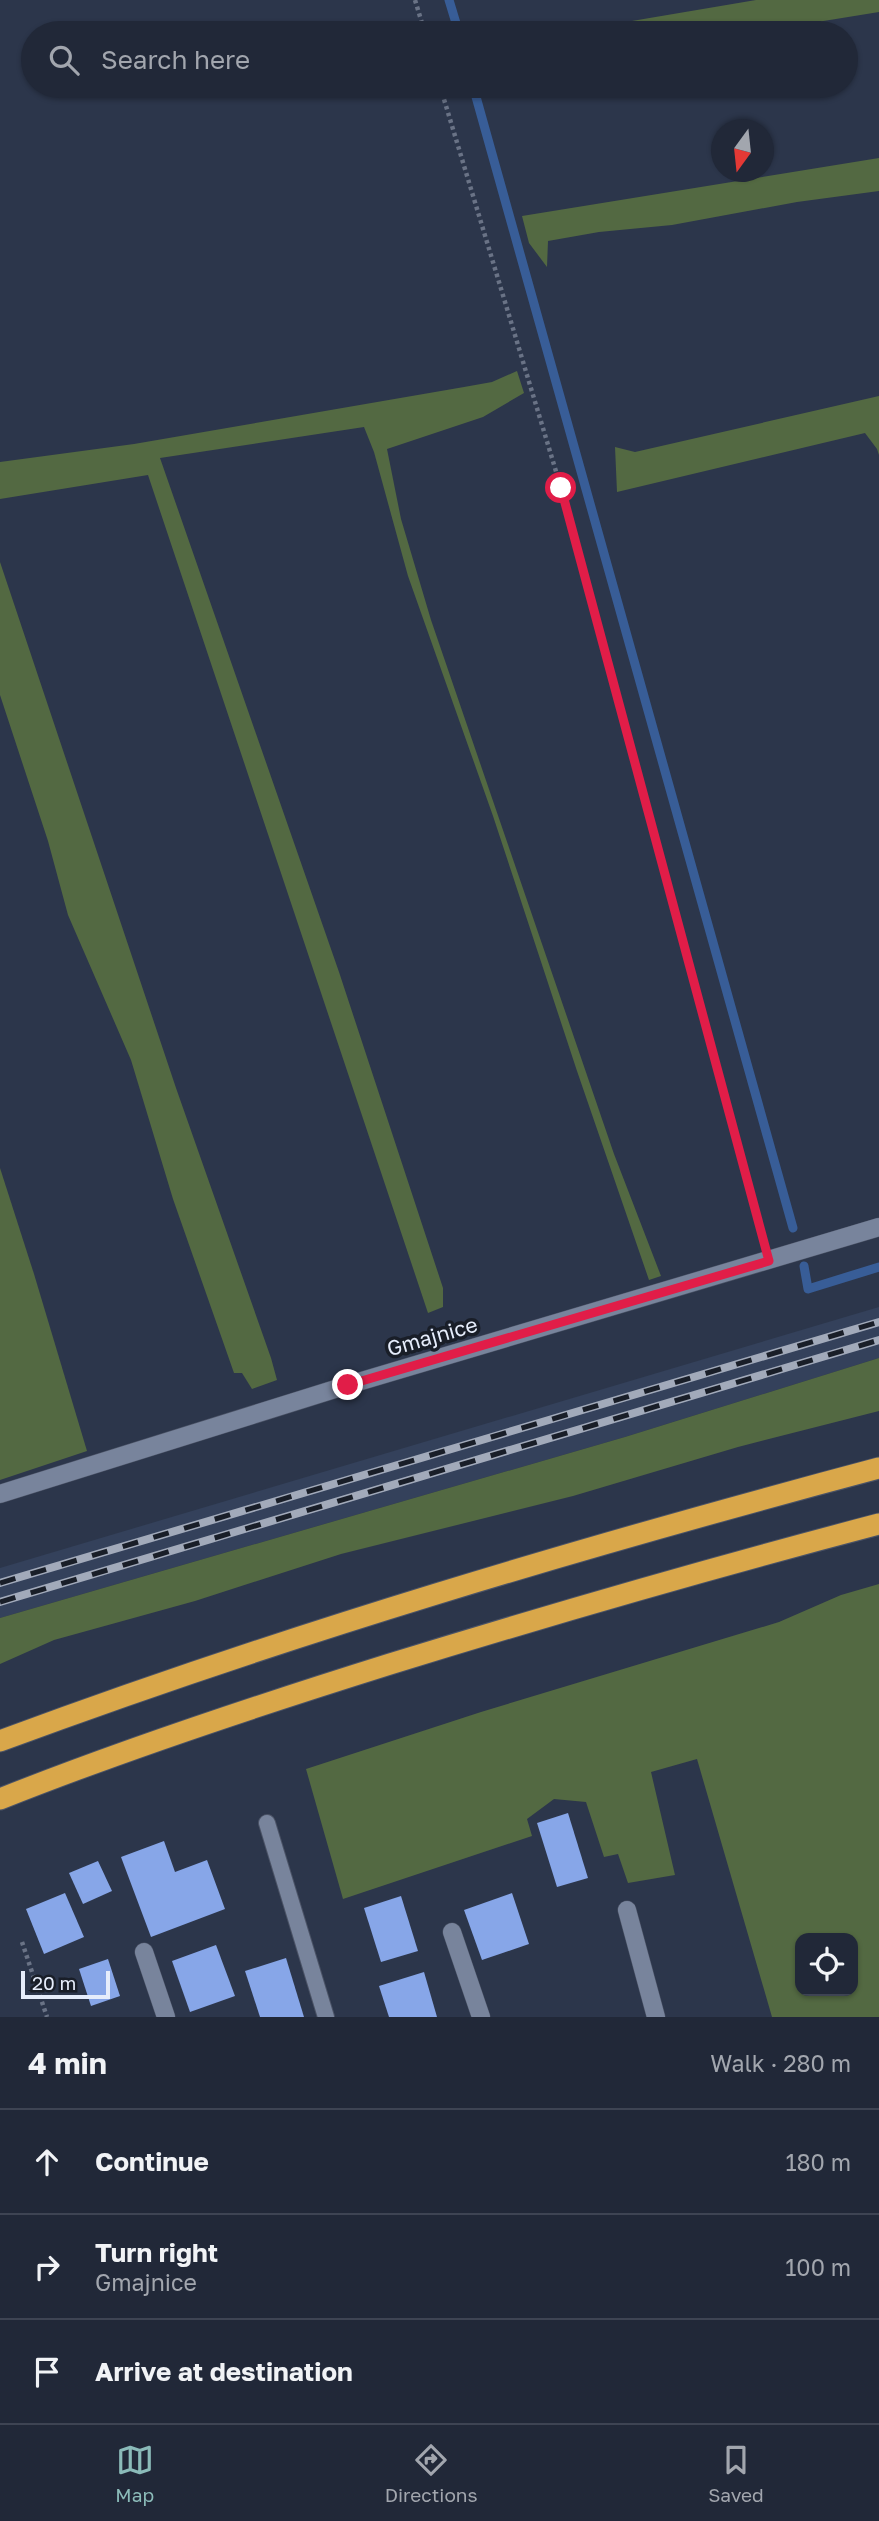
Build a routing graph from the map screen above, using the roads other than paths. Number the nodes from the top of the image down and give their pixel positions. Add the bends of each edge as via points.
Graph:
1 (879, 1227) edge
2 (879, 1468) edge
3 (0, 1494) edge
4 (879, 1524) edge
5 (0, 1741) edge
6 (0, 1799) edge
7 (267, 1823) dead end
8 (627, 1910) dead end
9 (452, 1932) dead end
10 (144, 1952) dead end
11 (166, 2017) edge
12 (326, 2017) edge
13 (481, 2017) edge
14 (656, 2017) edge

1 - 3 street, Gmajnice
2 - 5 highway via 444,1590 136,1690
4 - 6 highway via 604,1600 311,1689
7 - 12 lane
8 - 14 street
9 - 13 street
10 - 11 street

